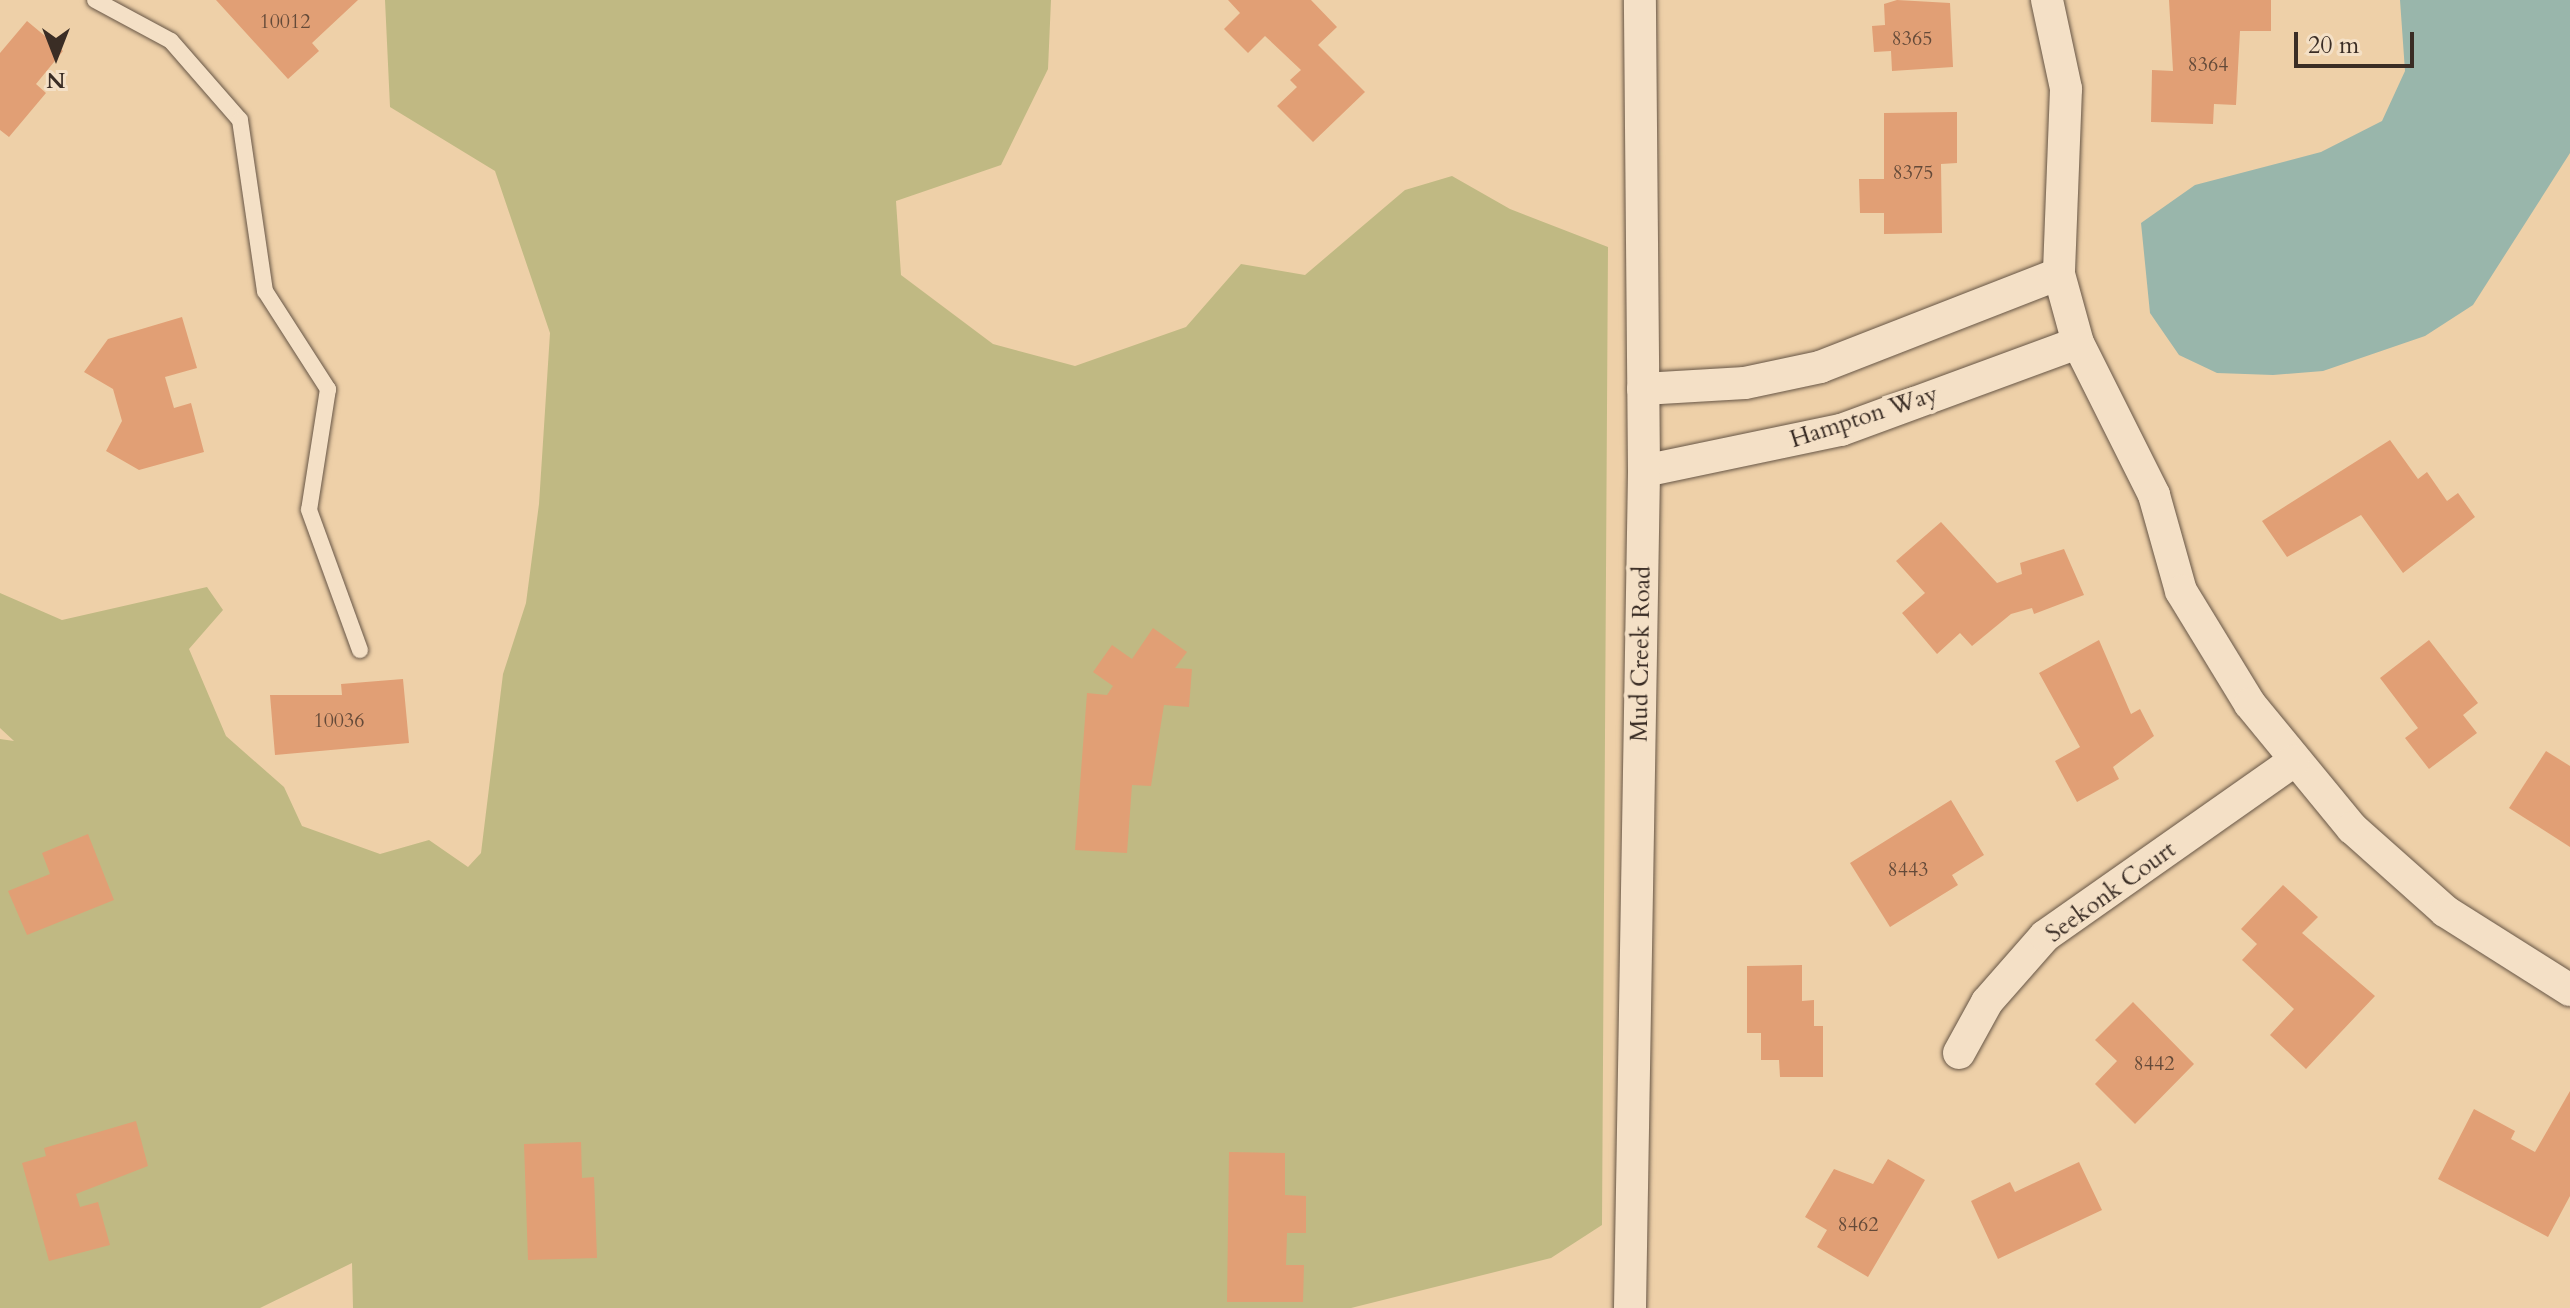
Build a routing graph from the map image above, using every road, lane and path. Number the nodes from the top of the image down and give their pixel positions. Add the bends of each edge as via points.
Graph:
1 (95, 0) edge
2 (1640, 0) edge
3 (2047, 0) edge
4 (2059, 274) junction
5 (2078, 343) junction
6 (1643, 389) junction
7 (1644, 471) junction
8 (360, 650) dead end
9 (2294, 761) junction
10 (2570, 990) edge
11 (1959, 1053) dead end
12 (1630, 1308) edge

1 - 8 lane via 171,41 240,120 265,291 328,389 309,510
2 - 6 street, Mud Creek Road
3 - 4 street via 2066,89
4 - 5 street
4 - 6 street via 1820,367 1745,383
5 - 7 street, Hampton Way via 1841,430
5 - 9 street via 2154,495 2181,591
6 - 7 street, Mud Creek Road
7 - 12 street, Mud Creek Road
9 - 10 street via 2352,828 2445,911
9 - 11 street, Seekonk Court via 2045,936 1987,1002

